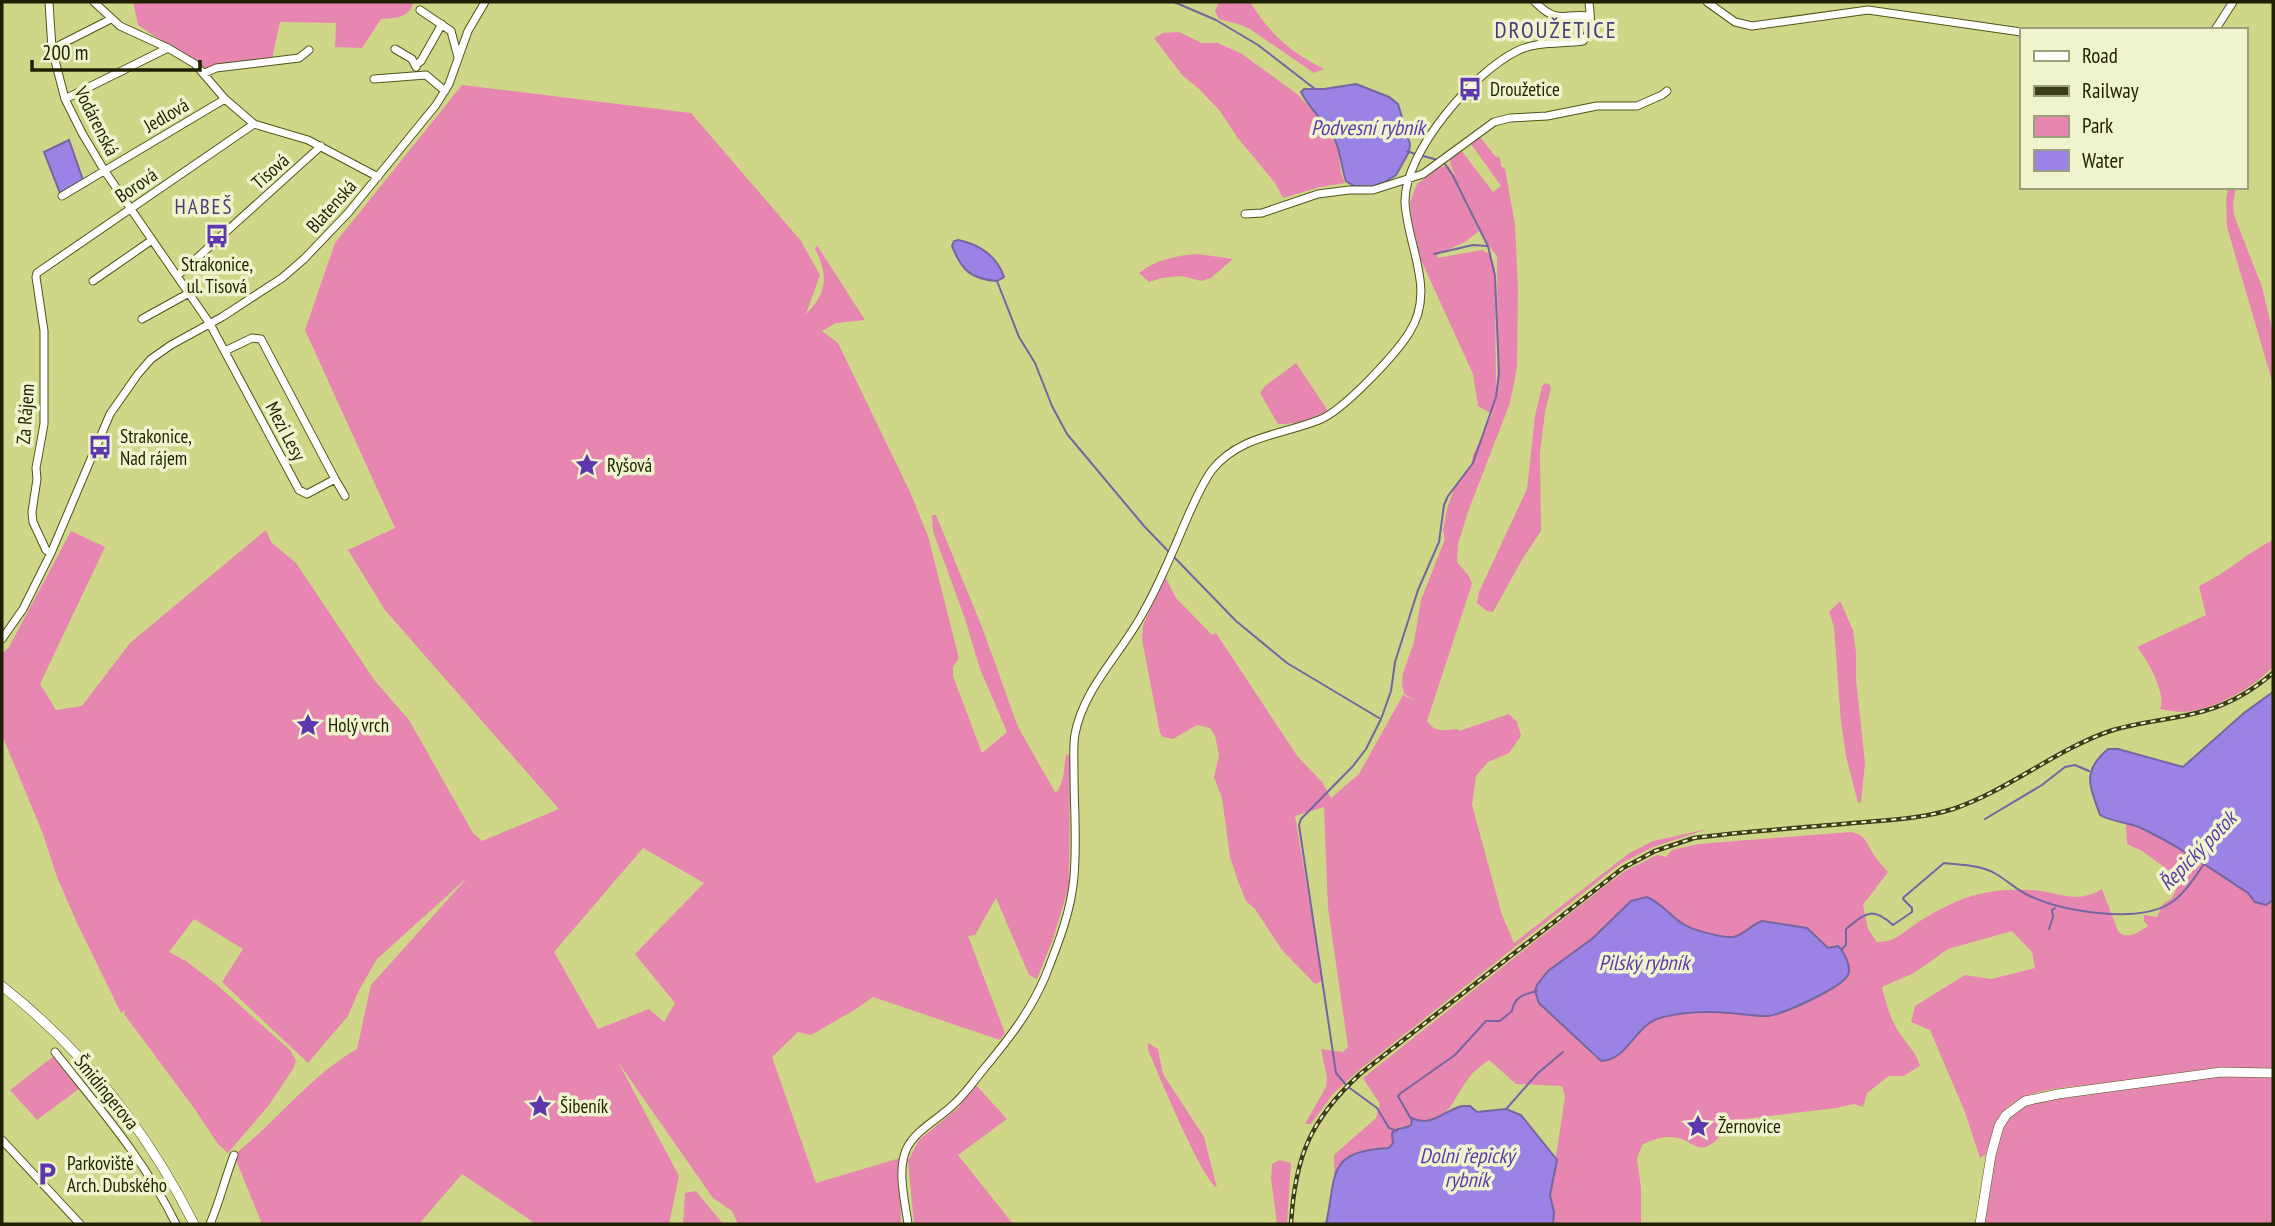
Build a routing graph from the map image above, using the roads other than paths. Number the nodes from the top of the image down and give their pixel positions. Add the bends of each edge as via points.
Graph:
1 (49, 2) edge
2 (94, 2) edge
3 (485, 2) edge
4 (1535, 2) edge
5 (1589, 2) edge
6 (1707, 2) edge
7 (2233, 2) edge
8 (420, 10) dead end
9 (1590, 16) junction
10 (111, 19) junction
11 (442, 24) junction
12 (2216, 28) edge
13 (2020, 32) edge
14 (168, 48) junction
15 (52, 49) junction
16 (395, 49) dead end
17 (309, 50) dead end
18 (458, 57) junction
19 (416, 65) junction
20 (205, 73) junction
21 (417, 75) junction
22 (374, 79) dead end
23 (445, 91) junction
24 (1667, 91) dead end
25 (65, 99) junction
26 (225, 99) junction
27 (254, 124) junction
28 (321, 146) junction
29 (104, 170) junction
30 (378, 177) junction
31 (1407, 180) junction
32 (62, 196) dead end
33 (131, 208) junction
34 (1245, 214) dead end
35 (152, 240) junction
36 (37, 273) joint
37 (177, 276) junction
38 (93, 281) dead end
39 (189, 293) junction
40 (142, 319) dead end
41 (210, 324) junction
42 (225, 351) junction
43 (335, 479) junction
44 (345, 496) dead end
45 (51, 553) junction
46 (2, 639) edge
47 (2, 986) edge
48 (55, 1052) dead end
49 (2273, 1073) edge
50 (2, 1140) edge
51 (234, 1155) dead end
52 (80, 1224) edge
53 (176, 1224) edge
54 (194, 1224) edge
55 (210, 1224) edge
56 (908, 1224) edge
57 (1980, 1224) edge

1 - 15 street, Vodárenská
2 - 10 street
3 - 18 street, Blatenská
4 - 9 street via 1558,17
5 - 9 street
6 - 13 street via 1735,22 1752,26 1868,10
7 - 12 street
8 - 11 street
9 - 31 street via 1589,34 1583,41 1516,51 1474,83 1428,137
10 - 14 street
10 - 15 street
11 - 18 street via 451,31
11 - 19 street
14 - 20 street
14 - 25 street
15 - 25 street, Vodárenská
16 - 19 street
17 - 20 street via 299,58
18 - 23 street, Blatenská
19 - 21 street
20 - 26 street
21 - 22 street
21 - 23 street via 431,77
23 - 30 street, Blatenská
24 - 31 street via 1637,106 1597,106 1494,122 1423,174
25 - 29 street, Vodárenská
26 - 27 street
26 - 29 street, Jedlová
27 - 28 street
27 - 33 street, Borová
28 - 30 street
28 - 37 street, Tisová
29 - 32 street, Jedlová
29 - 33 street, Vodárenská
30 - 41 street, Blatenská via 304,259
31 - 34 street via 1373,190 1318,194 1262,213
31 - 56 street via 1405,205 1421,298 1412,328 1339,408 1320,420 1244,444 1221,460 1202,485 1145,610 1083,706 1075,737 1075,875 1060,938 1027,1014 954,1104 910,1143 903,1159
33 - 35 street, Vodárenská
33 - 36 street, Borová
35 - 37 street, Vodárenská
35 - 38 street
36 - 45 street, Za Rájem via 44,331 44,408 32,512
37 - 39 street, Vodárenská
39 - 40 street
39 - 41 street, Vodárenská
41 - 42 street, Mezi Lesy
41 - 45 street, Blatenská via 151,359 110,414
42 - 43 street, Mezi Lesy via 252,338 261,339
42 - 43 street, Mezi Lesy via 299,490 307,494
43 - 44 street, Mezi Lesy
45 - 46 street, Blatenská
47 - 54 main road via 104,1084 151,1149
48 - 53 street, Šmidingerova via 132,1148
49 - 57 main road via 2221,1072 2025,1101 1999,1126
50 - 52 street
51 - 55 street

